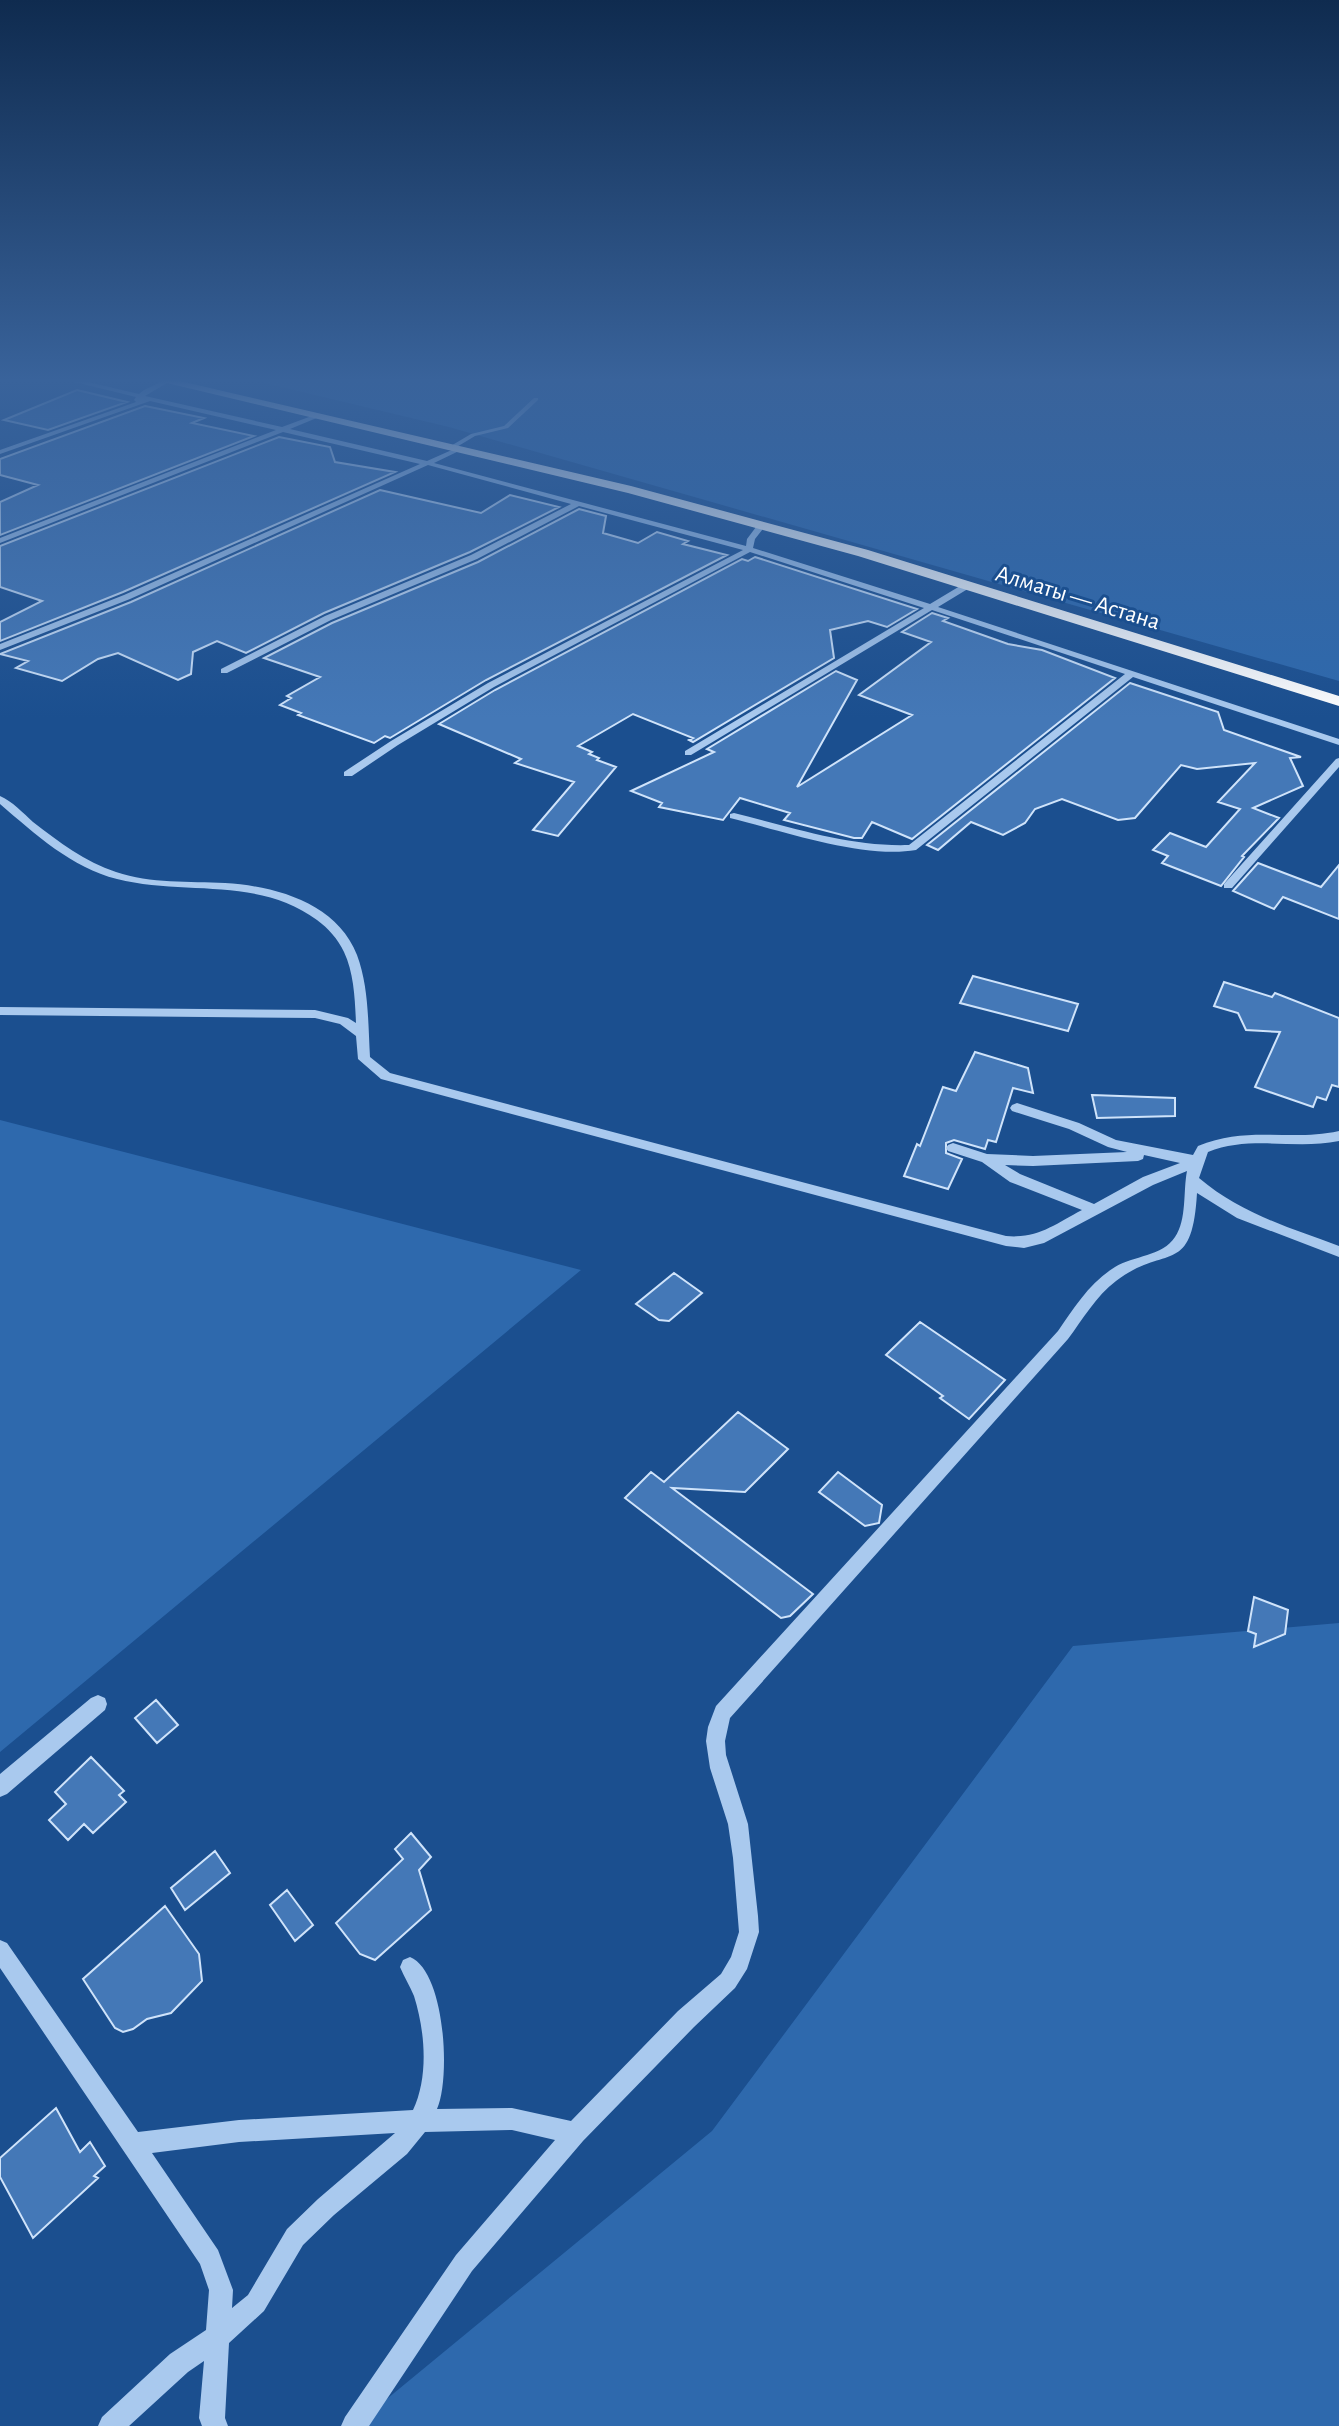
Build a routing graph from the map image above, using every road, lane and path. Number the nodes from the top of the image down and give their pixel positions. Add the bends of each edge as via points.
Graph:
1 (127, 491) edge
2 (369, 491) edge
3 (534, 491) edge
4 (628, 491) edge
5 (579, 503) junction
6 (762, 525) junction
7 (0, 541) edge
8 (749, 549) junction
9 (968, 585) junction
10 (931, 608) junction
11 (0, 647) edge
12 (224, 671) dead end
13 (1131, 674) junction
14 (1339, 701) edge
15 (1339, 742) edge
16 (688, 753) dead end
17 (1339, 761) edge
18 (348, 774) dead end
19 (0, 799) edge
20 (734, 816) dead end
21 (1228, 886) dead end
22 (0, 1011) edge
23 (361, 1033) junction
24 (1017, 1108) dead end
25 (1339, 1136) edge
26 (953, 1148) dead end
27 (1155, 1155) junction
28 (987, 1159) junction
29 (1194, 1170) junction
30 (1096, 1210) junction
31 (1339, 1252) edge
32 (98, 1704) dead end
33 (0, 1787) edge
34 (0, 1950) edge
35 (410, 1967) dead end
36 (420, 2120) junction
37 (575, 2133) junction
38 (134, 2144) junction
39 (220, 2335) junction
40 (111, 2426) edge
41 (215, 2426) edge
42 (354, 2426) edge

1 - 7 street
2 - 11 street
3 - 5 street
4 - 6 highway, Алматы — Астана
5 - 8 street
5 - 12 street
6 - 8 street
6 - 9 highway, Алматы — Астана
8 - 10 street
8 - 18 street via 455,705
9 - 10 street
9 - 14 highway, Алматы — Астана
10 - 13 street
10 - 16 street
13 - 15 street
13 - 20 street via 912,848 895,850
17 - 21 street
19 - 23 street via 103,872 263,890 318,913 351,953 360,986
22 - 23 street via 315,1014 344,1021
23 - 30 street via 364,1059 386,1076 1006,1241 1039,1239
24 - 27 street
25 - 29 street via 1211,1144
26 - 28 street
27 - 28 street
27 - 29 street
28 - 30 street via 1015,1178
29 - 30 street via 1148,1181
29 - 31 street via 1216,1201 1233,1211
29 - 37 street via 1182,1241 1120,1270 1093,1294 1052,1347 723,1712 715,1729 715,1753 738,1823 748,1916 740,1962 728,1981
32 - 33 street
34 - 38 street
35 - 36 street via 423,1991 434,2039 432,2094
36 - 37 street via 512,2119
36 - 38 street via 239,2131
36 - 39 street via 399,2146 295,2237 256,2303
37 - 42 street via 464,2263
38 - 39 street via 210,2258 221,2290
39 - 40 street via 179,2363
39 - 41 street

